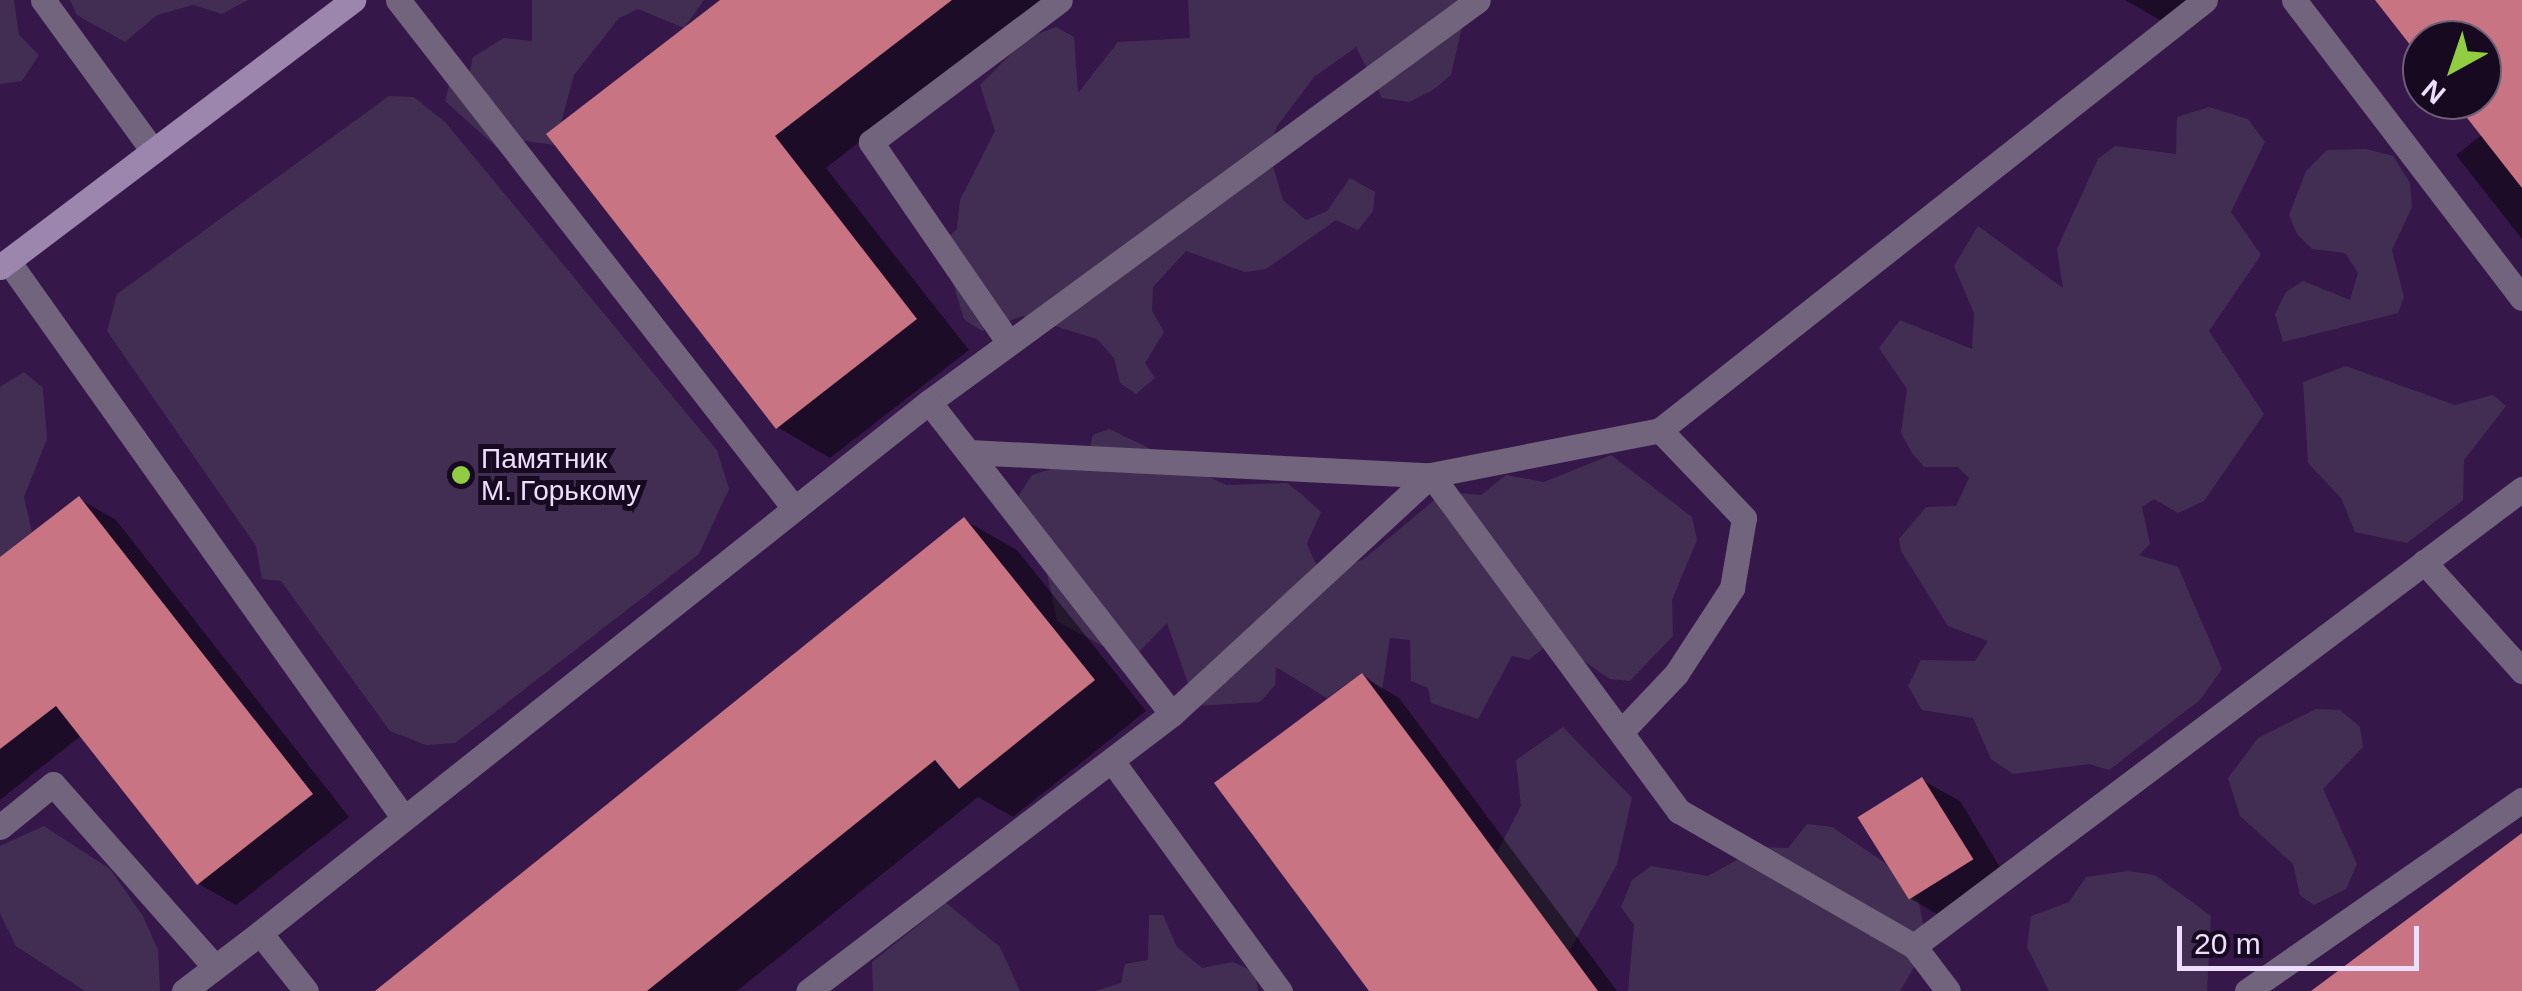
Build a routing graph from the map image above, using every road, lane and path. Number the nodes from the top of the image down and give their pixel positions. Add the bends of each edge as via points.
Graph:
1 (43, 0) edge
2 (353, 0) edge
3 (398, 0) edge
4 (1060, 0) edge
5 (1478, 0) edge
6 (2205, 0) edge
7 (2294, 0) edge
8 (153, 152) junction
9 (4, 264) edge
10 (2522, 298) edge
11 (1008, 343) junction
12 (930, 402) junction
13 (1660, 430) junction
14 (969, 452) junction
15 (1431, 475) junction
16 (2522, 489) edge
17 (794, 508) junction
18 (2424, 562) junction
19 (2522, 671) edge
20 (1172, 714) junction
21 (1621, 732) junction
22 (1112, 761) junction
23 (2522, 800) edge
24 (403, 817) junction
25 (0, 827) edge
26 (260, 933) junction
27 (1914, 946) junction
28 (215, 968) junction
29 (184, 991) edge
30 (306, 991) edge
31 (809, 991) edge
32 (1280, 991) edge
33 (1948, 991) edge
34 (2247, 991) edge

1 - 8 street
2 - 8 main road
3 - 17 street
4 - 11 street via 871,142
5 - 11 street
6 - 13 street
7 - 10 street
8 - 9 main road
9 - 24 street
11 - 12 street
12 - 14 street
12 - 17 street
13 - 15 street
13 - 21 street via 1744,518 1732,588 1676,674
14 - 15 street
14 - 20 street
15 - 20 street
15 - 21 street
16 - 18 street
17 - 24 street
18 - 19 street
18 - 27 street
20 - 22 street
21 - 27 street via 1680,811
22 - 31 street
22 - 32 street
23 - 34 street
24 - 26 street
25 - 28 street via 53,784
26 - 28 street
26 - 30 street
27 - 33 street
28 - 29 street

